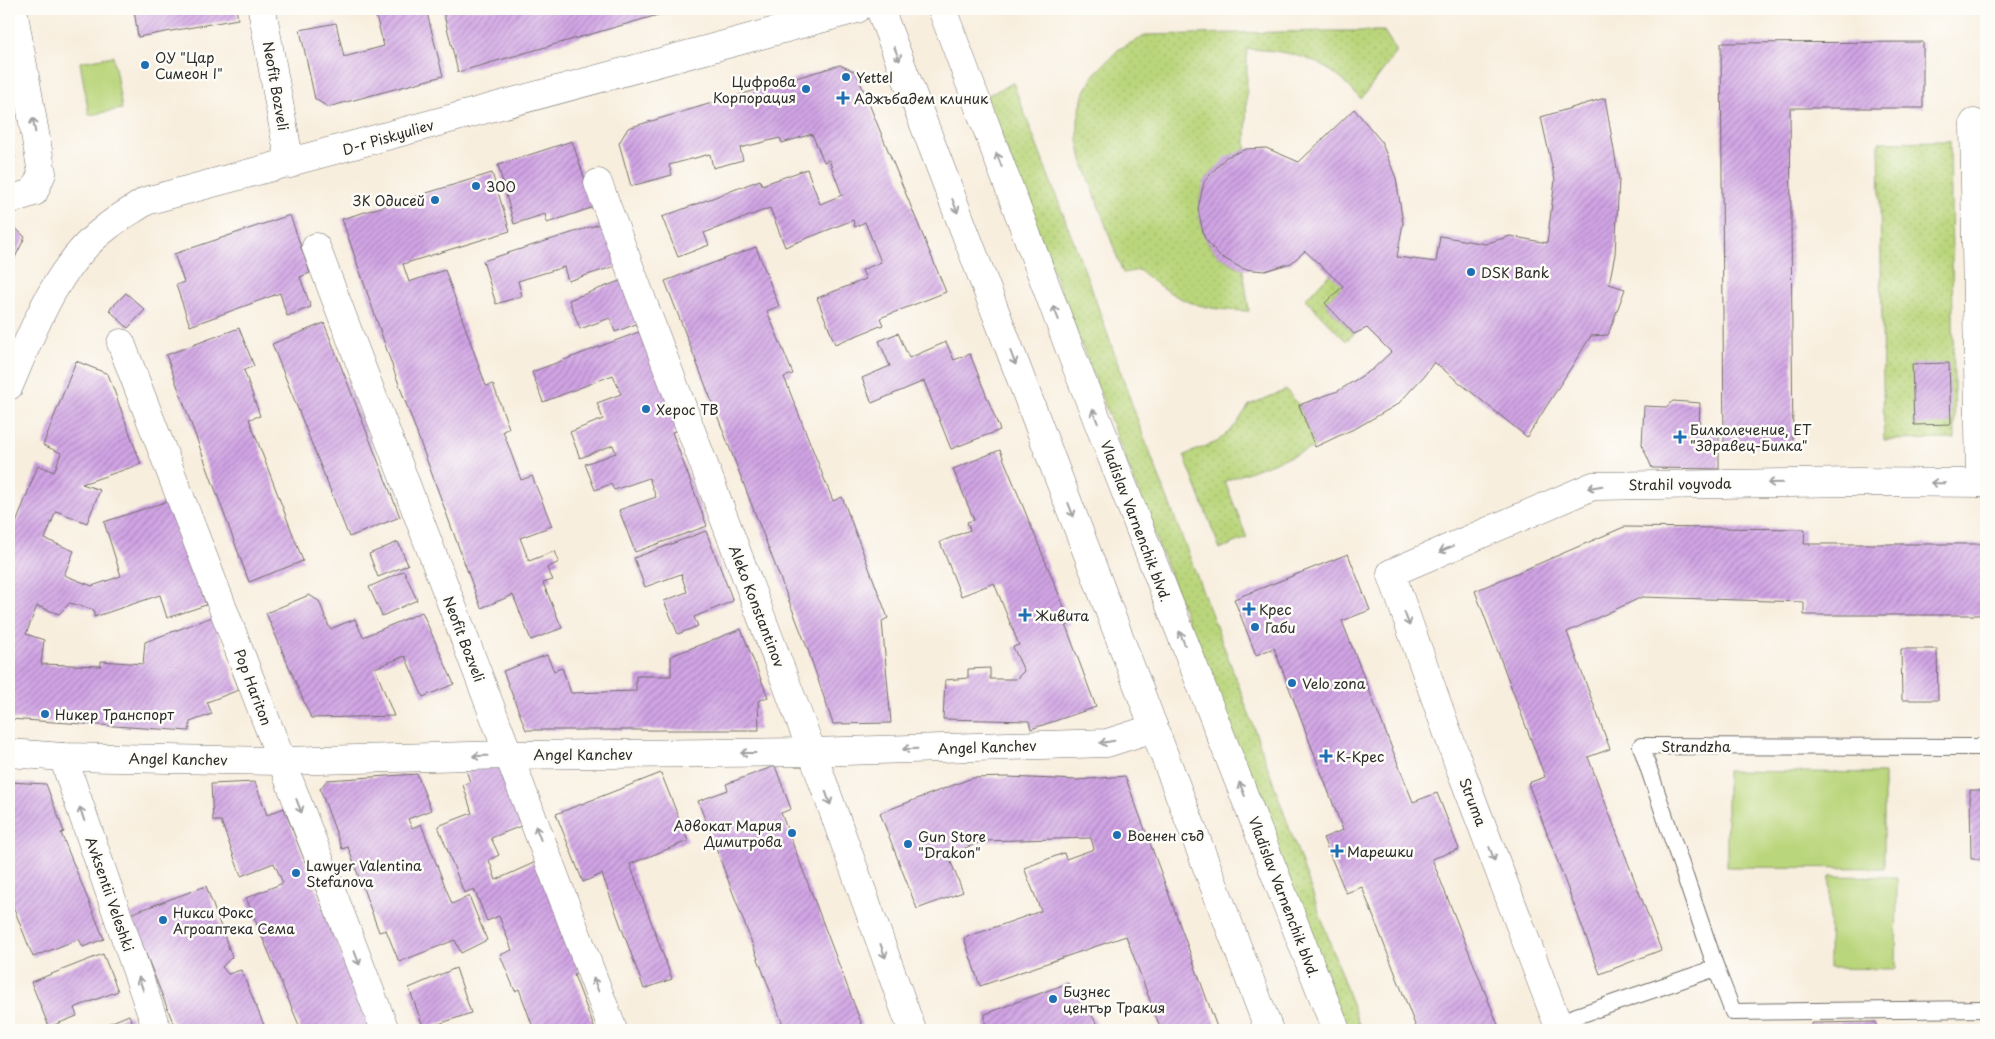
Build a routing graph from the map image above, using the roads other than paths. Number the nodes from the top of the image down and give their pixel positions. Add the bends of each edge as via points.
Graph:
1 (13, 9) edge
2 (262, 9) edge
3 (858, 9) edge
4 (880, 9) edge
5 (942, 9) edge
6 (814, 14) edge
7 (1974, 123) dead end
8 (290, 164) junction
9 (598, 183) dead end
10 (9, 200) edge
11 (316, 247) dead end
12 (121, 343) dead end
13 (9, 386) edge
14 (1983, 483) edge
15 (1391, 573) joint
16 (1154, 728) junction
17 (1986, 747) edge
18 (812, 752) junction
19 (9, 754) edge
20 (508, 755) junction
21 (63, 757) junction
22 (281, 760) junction
23 (1716, 968) junction
24 (1986, 1009) edge
25 (1558, 1026) edge
26 (157, 1030) edge
27 (385, 1030) edge
28 (613, 1030) edge
29 (912, 1030) edge
30 (1269, 1030) edge
31 (1336, 1030) edge

10 -> 1 street via 34,192 42,173
2 - 8 street, Neofit Bozveli
3 - 6 street, D-r Piskyuliev
4 -> 16 street
31 -> 5 street, Vladislav Varnenchik blvd. via 1080,377
6 - 8 street, D-r Piskyuliev
7 - 14 street
8 - 13 street, D-r Piskyuliev via 146,202 106,227 75,259 49,295
9 - 18 street, Aleko Konstantinov
11 - 20 street, Neofit Bozveli
12 - 22 street, Pop Hariton
14 -> 15 street, Strahil voyvoda via 1593,486
15 -> 25 street, Struma via 1460,768
16 -> 18 street, Angel Kanchev via 1107,743
16 - 30 street
17 - 23 lane, Strandzha via 1640,746
18 -> 20 street, Angel Kanchev
18 -> 29 street, Aleko Konstantinov
19 - 21 street, Angel Kanchev
20 -> 22 street, Angel Kanchev
28 -> 20 street, Neofit Bozveli
21 - 22 street, Angel Kanchev
26 -> 21 street, Avksentii Veleshki
22 -> 27 street, Pop Hariton
23 - 24 lane, Strandzha via 1733,1012
23 - 25 lane

